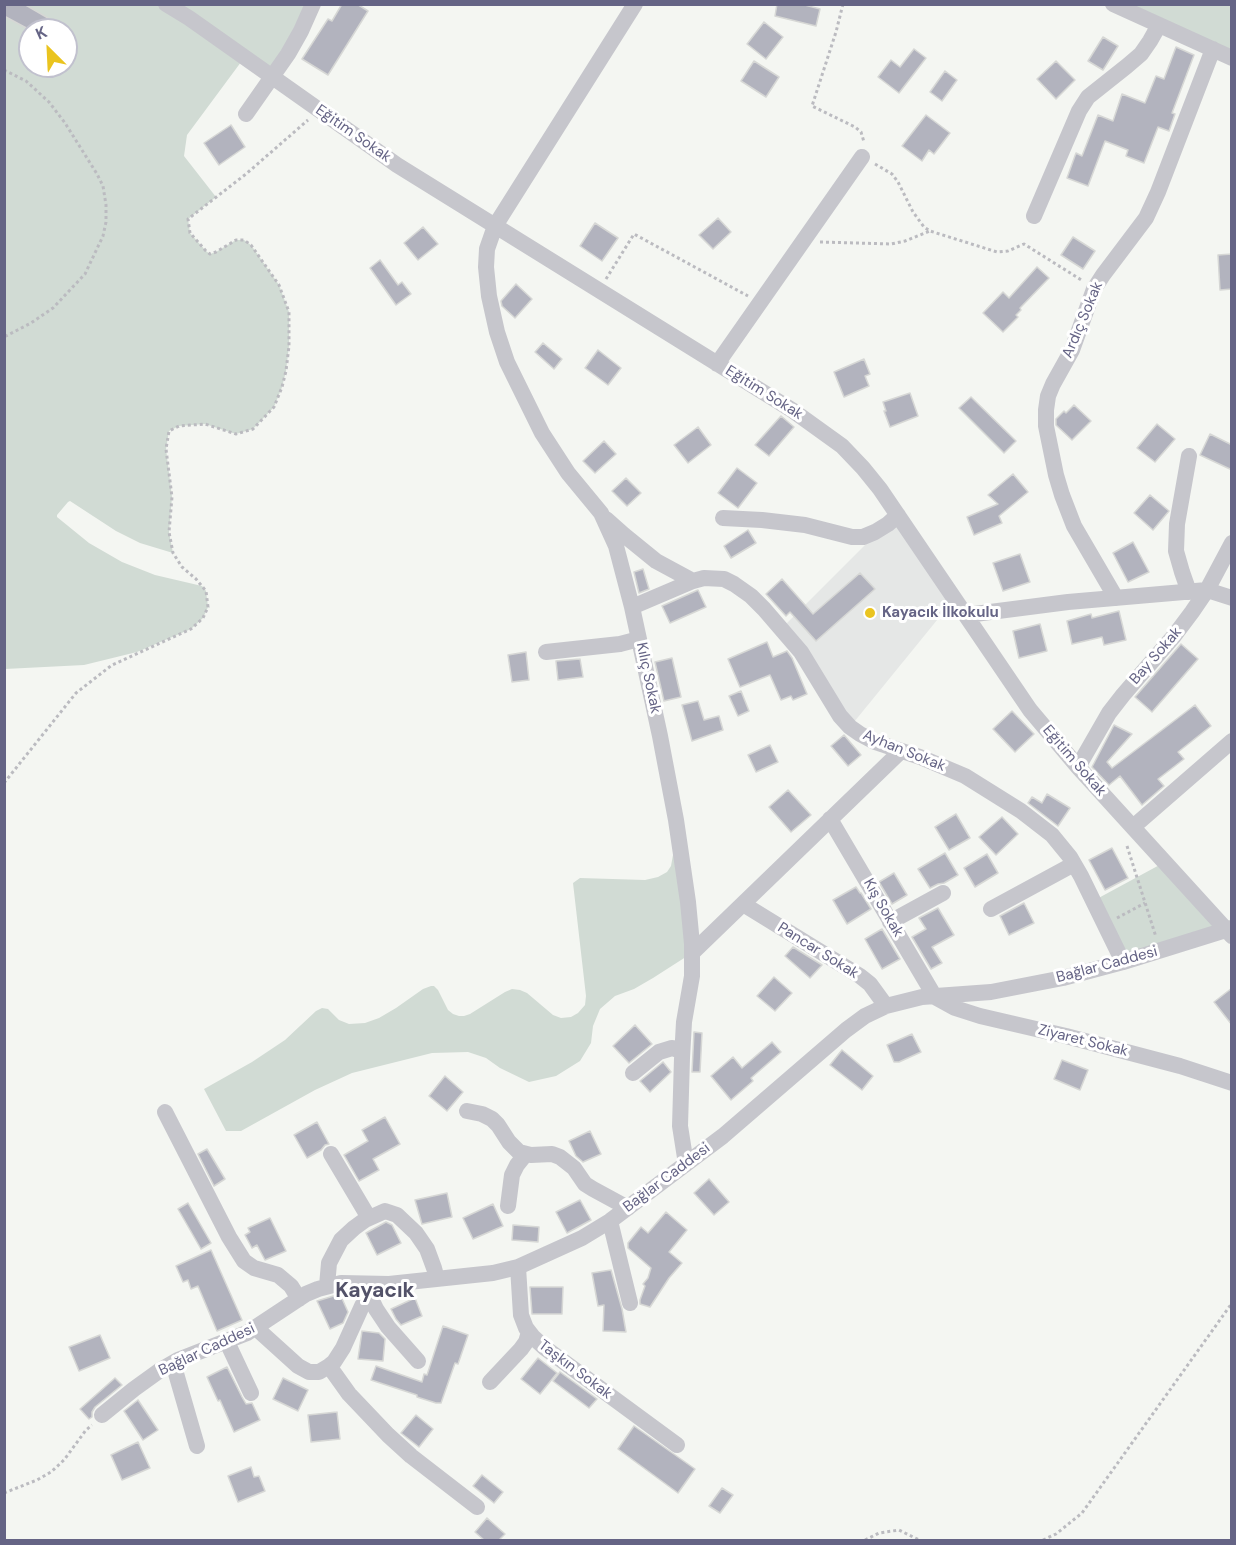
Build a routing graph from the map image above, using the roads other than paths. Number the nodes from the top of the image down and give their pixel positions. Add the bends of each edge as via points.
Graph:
1 (166, 4) edge
2 (313, 4) edge
3 (635, 4) edge
4 (1113, 4) edge
5 (1159, 25) junction
6 (1213, 50) junction
7 (1232, 58) edge
8 (272, 77) junction
9 (246, 114) dead end
10 (862, 158) road end
11 (1034, 216) dead end
12 (495, 226) junction
13 (717, 363) junction
14 (1189, 456) dead end
15 (601, 513) junction
16 (898, 515) junction
17 (723, 518) dead end
18 (1232, 543) edge
19 (693, 581) junction
20 (1207, 590) junction
21 (1189, 592) junction
22 (1116, 598) junction
23 (1232, 598) edge
24 (632, 607) junction
25 (967, 615) junction
26 (639, 639) junction
27 (546, 652) dead end
28 (1232, 741) edge
29 (901, 751) junction
30 (1078, 767) junction
31 (830, 819) junction
32 (1136, 831) junction
33 (1074, 864) junction
34 (943, 893) dead end
35 (742, 904) junction
36 (991, 909) dead end
37 (891, 922) junction
38 (1230, 931) edge
39 (692, 953) junction
40 (1123, 962) junction
41 (935, 997) junction
42 (886, 1006) junction
43 (682, 1051) junction
44 (633, 1073) dead end
45 (1232, 1083) edge
46 (467, 1111) dead end
47 (165, 1112) dead end
48 (331, 1154) dead end
49 (525, 1155) junction
50 (686, 1164) junction
51 (508, 1206) dead end
52 (628, 1208) junction
53 (369, 1218) junction
54 (610, 1221) junction
55 (518, 1267) junction
56 (437, 1279) junction
57 (327, 1286) junction
58 (367, 1291) junction
59 (299, 1299) junction
60 (630, 1303) dead end
61 (256, 1328) junction
62 (529, 1332) junction
63 (227, 1342) junction
64 (418, 1361) dead end
65 (173, 1363) junction
66 (329, 1366) junction
67 (490, 1383) dead end
68 (252, 1393) dead end
69 (102, 1415) road end
70 (677, 1445) dead end
71 (197, 1446) dead end
72 (477, 1507) dead end

1 - 8 street, Eğitim Sokak
2 - 8 street
3 - 12 street, Kılıç Sokak
4 - 5 street
5 - 6 street
5 - 11 street via 1141,54 1088,97
6 - 7 street
6 - 22 street, Ardıç Sokak via 1150,209 1094,289 1072,350 1048,396 1046,426 1056,475 1074,526
8 - 9 street
8 - 12 street, Eğitim Sokak via 397,165
10 - 13 street
12 - 13 street, Eğitim Sokak
12 - 15 street, Kılıç Sokak via 486,267 489,296 507,362 542,433
13 - 16 street, Eğitim Sokak via 842,446
14 - 21 street via 1176,551
15 - 19 street via 656,561
15 - 24 street, Kılıç Sokak
16 - 17 street via 862,537 805,525
16 - 25 street, Eğitim Sokak
18 - 20 street, Bay Sokak
19 - 24 street, Ayhan Sokak
19 - 29 street, Ayhan Sokak via 724,579 751,596 801,652 850,727
20 - 21 street
20 - 23 street
20 - 30 street, Bay Sokak via 1174,636 1122,695
21 - 22 street
22 - 25 street
24 - 26 street, Kılıç Sokak
25 - 30 street, Eğitim Sokak via 1030,710
26 - 27 street
26 - 39 street, Kılıç Sokak via 676,820
28 - 32 street
29 - 31 street
29 - 33 street, Ayhan Sokak via 965,776 1011,805 1052,835
30 - 32 street, Eğitim Sokak
31 - 35 street
31 - 37 street, Kış Sokak
32 - 38 street, Eğitim Sokak
33 - 36 street
33 - 40 street, Ayhan Sokak
34 - 37 street
35 - 39 street
35 - 42 street, Pancar Sokak via 860,976
37 - 41 street, Kış Sokak
38 - 40 street, Bağlar Caddesi
39 - 43 street, Kılıç Sokak
40 - 41 street, Bağlar Caddesi via 1030,985
41 - 42 street, Bağlar Caddesi
41 - 45 street, Ziyaret Sokak via 980,1016 1180,1066
42 - 50 street, Bağlar Caddesi via 846,1030
43 - 44 street via 672,1048 659,1052
43 - 50 street, Kılıç Sokak via 680,1126
46 - 49 street via 492,1119 509,1142
47 - 59 street via 244,1261 278,1275
48 - 53 street
49 - 51 street via 512,1175
49 - 52 street via 560,1157 585,1184
50 - 52 street, Bağlar Caddesi
52 - 54 street, Bağlar Caddesi
53 - 56 street via 385,1211 406,1222 427,1249
53 - 57 street via 347,1233 336,1247 329,1263
54 - 55 street, Bağlar Caddesi
54 - 60 street
55 - 56 street, Bağlar Caddesi
55 - 62 street, Taşkın Sokak via 521,1315
56 - 58 street, Bağlar Caddesi via 389,1284
57 - 58 street, Bağlar Caddesi via 341,1283
57 - 59 street, Bağlar Caddesi
58 - 64 street via 388,1327
58 - 66 street via 343,1348
59 - 61 street, Bağlar Caddesi
61 - 63 street, Bağlar Caddesi
61 - 66 street via 304,1370 314,1373
62 - 67 street via 522,1349
62 - 70 street, Taşkın Sokak via 545,1348
63 - 65 street, Bağlar Caddesi
63 - 68 street
65 - 69 street, Bağlar Caddesi
65 - 71 street
66 - 72 street via 388,1435

